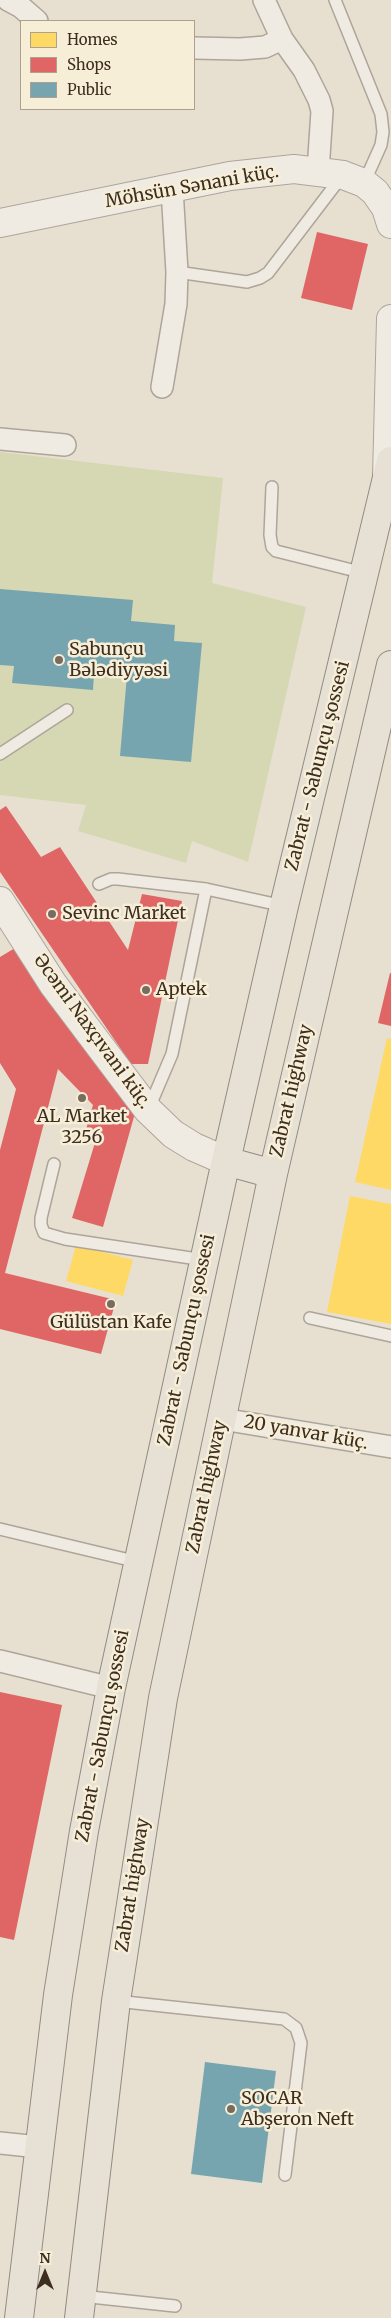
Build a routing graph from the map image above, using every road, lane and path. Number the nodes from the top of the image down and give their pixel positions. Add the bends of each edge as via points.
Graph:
1 (8, 0) edge
2 (264, 0) edge
3 (335, 0) edge
4 (36, 20) edge
5 (282, 39) junction
6 (195, 48) edge
7 (341, 176) junction
8 (172, 189) junction
9 (0, 223) edge
10 (391, 224) edge
11 (177, 272) junction
12 (391, 319) edge
13 (162, 387) dead end
14 (0, 439) edge
15 (65, 445) dead end
16 (389, 469) edge
17 (272, 487) dead end
18 (364, 573) junction
19 (391, 665) edge
20 (388, 693) edge
21 (67, 710) dead end
22 (0, 754) edge
23 (99, 884) dead end
24 (206, 889) junction
25 (0, 901) edge
26 (284, 906) junction
27 (148, 1110) junction
28 (226, 1161) junction
29 (54, 1164) dead end
30 (273, 1174) junction
31 (204, 1260) junction
32 (310, 1318) dead end
33 (391, 1336) edge
34 (222, 1418) junction
35 (391, 1447) edge
36 (0, 1530) edge
37 (138, 1562) junction
38 (0, 1660) edge
39 (111, 1688) junction
40 (116, 2001) junction
41 (0, 2143) edge
42 (39, 2148) junction
43 (285, 2175) dead end
44 (175, 2306) dead end
45 (80, 2307) edge
46 (19, 2318) edge

1 - 4 street
2 - 5 street
3 - 7 lane via 382,114 383,132 381,145
5 - 6 street via 265,47
5 - 7 street via 304,70 319,100
7 - 8 street, Möhsün Sənani küç. via 294,169 230,176
7 - 10 street via 375,192 386,208
7 - 11 lane via 268,273 260,278 246,282
8 - 9 street, Möhsün Sənani küç.
8 - 11 street
11 - 13 street via 176,304
12 - 16 street
14 - 15 street
16 - 18 main road, Zabrat - Sabunçu şossesi
17 - 18 lane via 270,535 276,551
18 - 26 main road, Zabrat - Sabunçu şossesi
19 - 20 main road, Zabrat highway
20 - 30 main road, Zabrat highway
21 - 22 lane
23 - 24 lane via 118,879
24 - 26 lane
24 - 27 lane via 172,1054
25 - 27 street, Əcəmi Naxçıvani küç. via 52,984
26 - 28 main road, Zabrat - Sabunçu şossesi
27 - 28 street, Əcəmi Naxçıvani küç. via 173,1134
28 - 30 main road
28 - 31 main road, Zabrat - Sabunçu şossesi
29 - 31 lane via 41,1218 44,1232 65,1239
30 - 34 main road, Zabrat highway
31 - 37 main road, Zabrat - Sabunçu şossesi
32 - 33 lane
34 - 35 street, 20 yanvar küç.
34 - 40 main road, Zabrat highway via 163,1698
36 - 37 lane
37 - 39 main road, Zabrat - Sabunçu şossesi
38 - 39 street
39 - 42 main road, Zabrat - Sabunçu şossesi via 61,1976
40 - 43 lane via 284,2019 296,2028 301,2043
40 - 45 main road, Zabrat highway
41 - 42 street
42 - 46 main road, Zabrat - Sabunçu şossesi
44 - 45 lane

